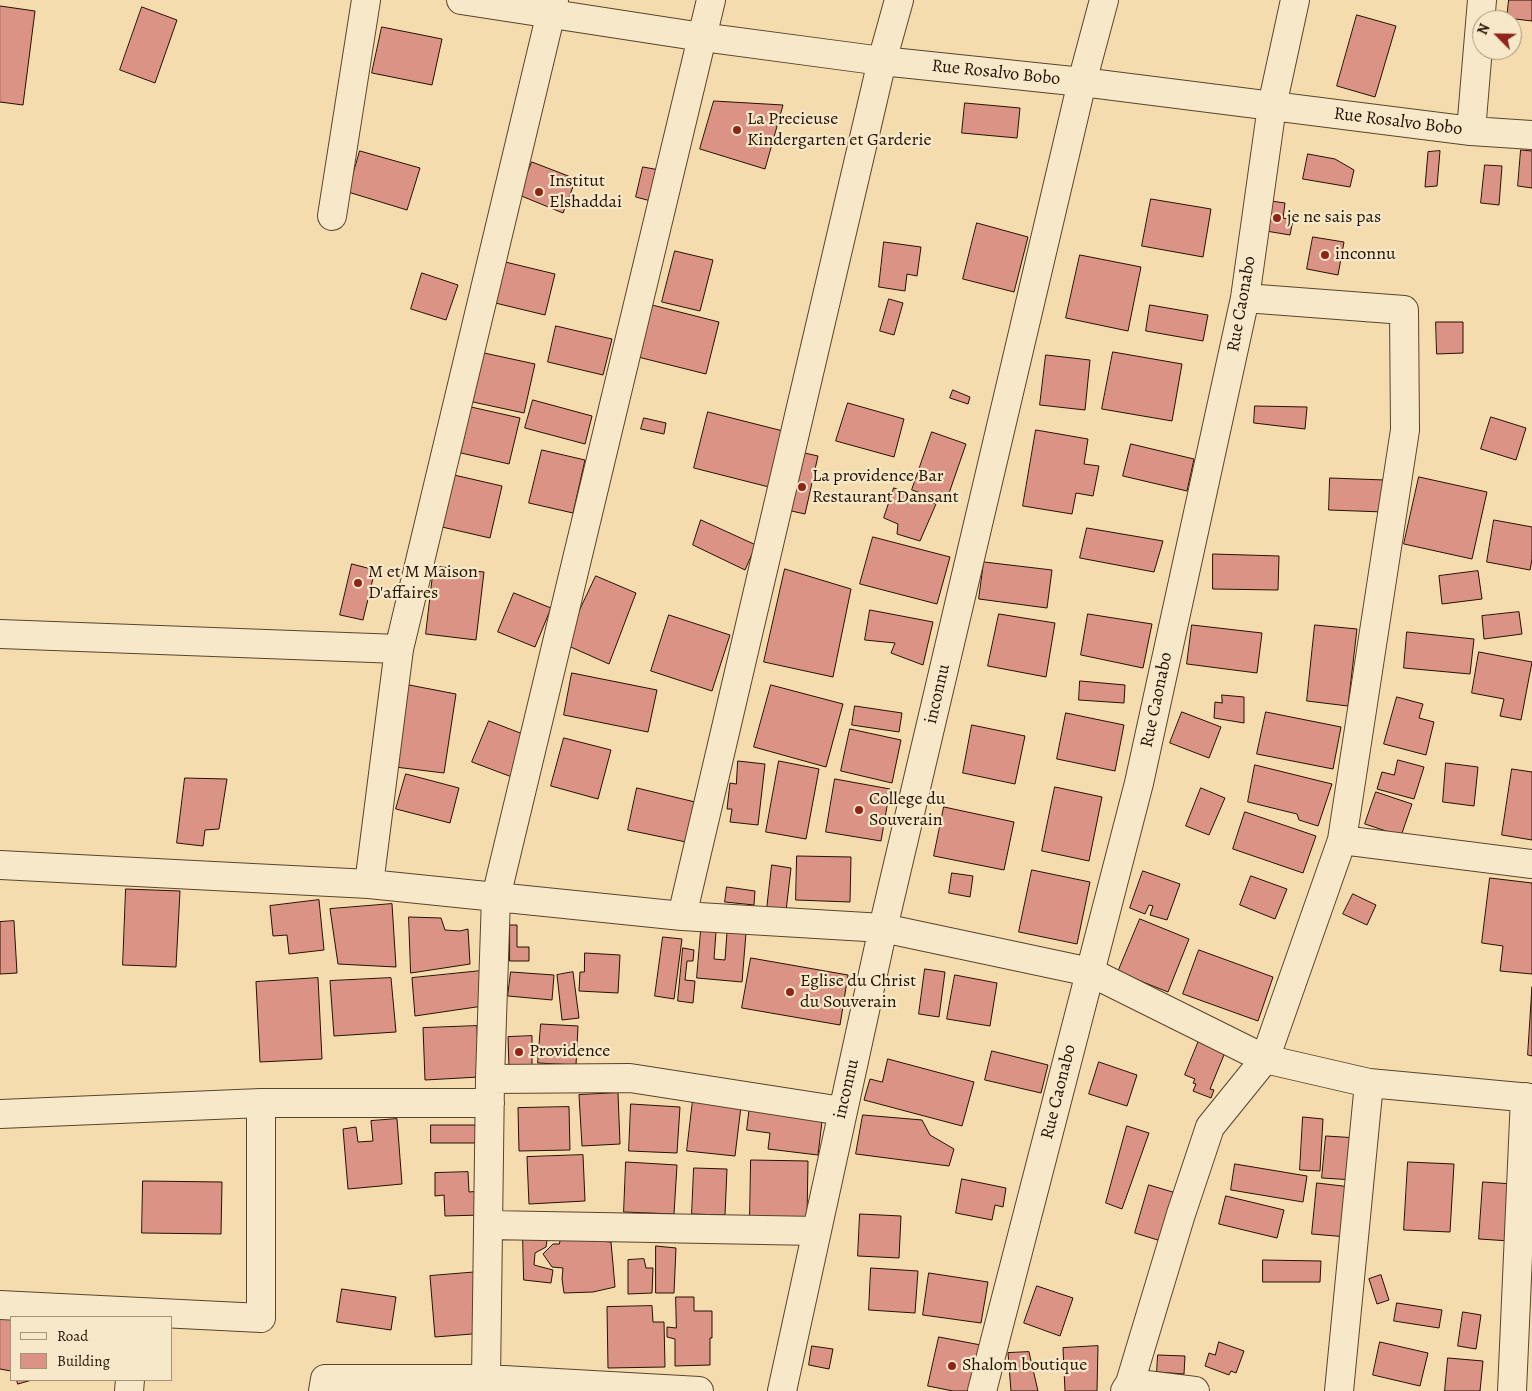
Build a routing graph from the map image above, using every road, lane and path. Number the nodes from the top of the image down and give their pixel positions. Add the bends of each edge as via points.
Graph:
1 (366, 0) edge
2 (461, 0) edge
3 (712, 0) edge
4 (899, 0) edge
5 (1104, 0) edge
6 (1295, 0) edge
7 (1482, 0) edge
8 (552, 7) edge
9 (702, 37) junction
10 (882, 61) junction
11 (1082, 82) junction
12 (1272, 106) junction
13 (1471, 131) junction
14 (1532, 135) edge
15 (332, 216) dead end
16 (1245, 298) junction
17 (0, 634) edge
18 (399, 649) junction
19 (1342, 840) junction
20 (1532, 864) edge
21 (0, 865) edge
22 (369, 884) junction
23 (496, 897) junction
24 (682, 916) junction
25 (883, 928) junction
26 (1090, 972) junction
27 (1265, 1059) junction
28 (1369, 1083) junction
29 (490, 1091) junction
30 (1529, 1098) edge
31 (261, 1103) junction
32 (842, 1111) junction
33 (0, 1114) edge
34 (489, 1225) junction
35 (817, 1231) junction
36 (1525, 1264) edge
37 (0, 1305) edge
38 (135, 1314) edge
39 (486, 1378) junction
40 (1128, 1387) edge
41 (323, 1391) edge
42 (699, 1391) edge
43 (782, 1391) edge
44 (982, 1391) edge
45 (1195, 1391) edge
46 (1339, 1391) edge
47 (1512, 1391) edge

1 - 15 street
2 - 8 street, Rue Rosalvo Bobo
3 - 9 street
4 - 10 street
5 - 11 street, inconnu
6 - 12 street, Rue Caonabo
7 - 13 street
8 - 9 street, Rue Rosalvo Bobo
8 - 18 street
9 - 10 street, Rue Rosalvo Bobo
9 - 23 street
10 - 11 street, Rue Rosalvo Bobo
10 - 24 street
11 - 12 street, Rue Rosalvo Bobo
11 - 25 street, inconnu
12 - 13 street, Rue Rosalvo Bobo
12 - 16 street, Rue Caonabo
13 - 14 street, Rue Rosalvo Bobo
16 - 19 street via 1404,310 1405,430
16 - 26 street, Rue Caonabo via 1139,783
17 - 18 street
18 - 22 street
19 - 20 street
19 - 27 street
21 - 22 street
22 - 23 street
23 - 24 street
23 - 29 street
24 - 25 street
25 - 26 street
25 - 32 street, inconnu
26 - 27 street
26 - 44 street, Rue Caonabo
27 - 28 street
27 - 40 street via 1210,1127
28 - 30 street
28 - 46 street
29 - 31 street
29 - 32 street via 630,1078
29 - 34 street
30 - 36 street
31 - 33 street
31 - 38 street via 261,1318
32 - 35 street, inconnu
34 - 35 street
34 - 39 street
35 - 43 street, inconnu
36 - 47 street
37 - 38 street
39 - 41 street via 325,1379
39 - 42 street
40 - 45 street

